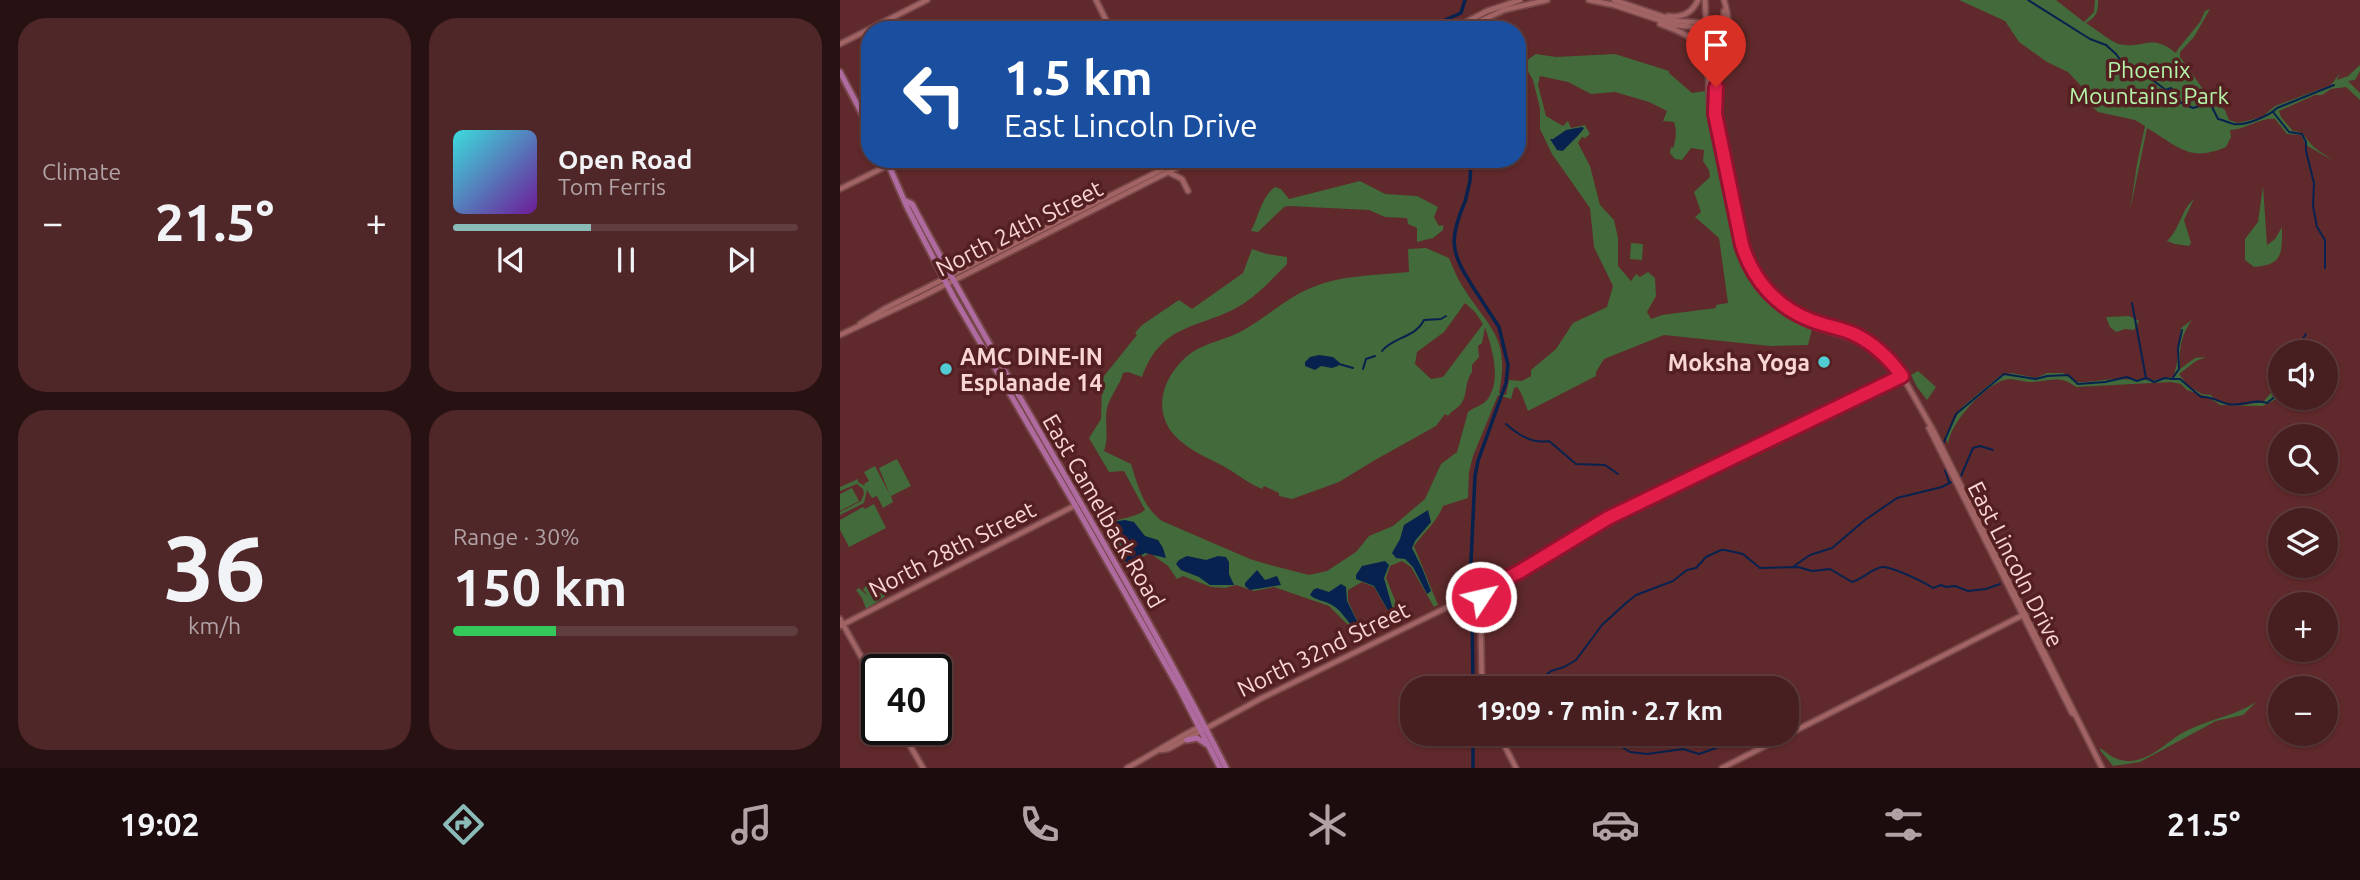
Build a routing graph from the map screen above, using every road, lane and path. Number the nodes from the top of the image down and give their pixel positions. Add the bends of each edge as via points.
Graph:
1 (926, 0) edge
2 (1096, 0) edge
3 (1520, 0) edge
4 (1547, 0) edge
5 (1590, 0) edge
6 (1614, 0) edge
7 (1698, 0) edge
8 (1705, 0) edge
9 (1723, 0) edge
10 (1598, 1) edge
11 (1651, 12) junction
12 (1640, 14) junction
13 (885, 21) edge
14 (1106, 21) edge
15 (1468, 21) edge
16 (1480, 21) edge
17 (1707, 25) junction
18 (861, 33) edge
19 (840, 44) edge
20 (840, 72) edge
21 (1712, 93) junction
22 (861, 112) edge
23 (879, 168) edge
24 (890, 168) edge
25 (1167, 168) edge
26 (1172, 168) edge
27 (1165, 174) junction
28 (840, 190) edge
29 (1188, 191) dead end
30 (1732, 208) junction
31 (1737, 232) junction
32 (1042, 235) junction
33 (1003, 249) junction
34 (995, 260) junction
35 (949, 280) junction
36 (904, 305) junction
37 (890, 306) junction
38 (897, 309) junction
39 (880, 311) junction
40 (968, 320) junction
41 (858, 326) junction
42 (980, 330) junction
43 (840, 335) edge
44 (985, 343) junction
45 (1880, 353) junction
46 (1889, 361) junction
47 (1902, 376) junction
48 (1879, 387) junction
49 (1954, 477) junction
50 (1077, 504) junction
51 (1478, 593) junction
52 (2022, 615) junction
53 (841, 623) edge
54 (861, 657) edge
55 (1481, 676) edge
56 (2075, 715) junction
57 (1204, 728) junction
58 (1187, 740) junction
59 (910, 745) edge
60 (1208, 746) junction
61 (1505, 746) edge
62 (1161, 750) junction
63 (1216, 754) junction
64 (923, 768) edge
65 (1127, 768) edge
66 (1220, 768) edge
67 (1226, 768) edge
68 (1516, 768) edge
69 (1722, 768) edge
70 (2102, 768) edge

1 - 13 main road
2 - 14 main road
3 - 15 main road
4 - 16 main road
5 - 10 main road
6 - 11 main road
7 - 11 main road via 1681,16
8 - 17 main road, East Lincoln Drive
9 - 17 main road via 1724,19 1718,25
9 - 21 main road, East Lincoln Drive via 1729,38
10 - 12 main road
11 - 17 main road
12 - 17 main road via 1674,25
12 - 21 main road via 1698,43
17 - 21 main road, East Lincoln Drive
18 - 19 main road
20 - 22 main road
21 - 30 main road, East Lincoln Drive
21 - 30 main road, East Lincoln Drive via 1710,114
23 - 28 main road
24 - 35 main road, East Camelback Road
25 - 33 main road, North 24th Street
26 - 27 main road, North 24th Street
27 - 29 main road via 1180,177
27 - 32 main road, North 24th Street
30 - 31 main road, East Lincoln Drive
31 - 45 main road, East Lincoln Drive via 1758,279 1780,303 1803,317 1855,334
31 - 45 main road, East Lincoln Drive via 1751,276 1778,307 1796,319
32 - 33 main road
32 - 34 main road, North 24th Street
33 - 34 main road
33 - 35 main road, North 24th Street
34 - 35 main road, North 24th Street
35 - 36 main road, North 24th Street
35 - 37 main road, North 24th Street
35 - 40 main road, East Camelback Road
35 - 42 main road, East Camelback Road
36 - 37 main road
36 - 38 main road, North 24th Street
37 - 39 main road, North 24th Street
38 - 39 main road
38 - 41 main road, North 24th Street
39 - 41 main road, North 24th Street
40 - 42 main road
40 - 44 main road, East Camelback Road
41 - 43 main road, North 24th Street
42 - 44 main road, East Camelback Road
44 - 50 main road, East Camelback Road
45 - 46 main road, East Lincoln Drive
46 - 47 main road, East Lincoln Drive
46 - 48 main road via 1893,376
47 - 48 main road, North 32nd Street
47 - 49 main road, East Lincoln Drive
48 - 51 main road, North 32nd Street via 1608,518
49 - 52 main road, East Lincoln Drive
49 - 56 main road, East Lincoln Drive
50 - 53 main road, North 28th Street
50 - 57 main road, East Camelback Road
51 - 55 main road
51 - 57 main road, North 32nd Street
52 - 56 main road, East Lincoln Drive
52 - 69 main road
53 - 54 main road
56 - 70 main road, East Lincoln Drive
57 - 58 main road, North 32nd Street
57 - 60 main road, East Camelback Road
57 - 62 main road, North 32nd Street
57 - 63 main road, East Camelback Road
58 - 60 main road via 1200,738
58 - 62 main road, North 32nd Street
59 - 64 main road
60 - 63 main road, East Camelback Road
61 - 68 main road
62 - 65 main road, North 32nd Street
63 - 66 main road, East Camelback Road
63 - 67 main road, East Camelback Road

